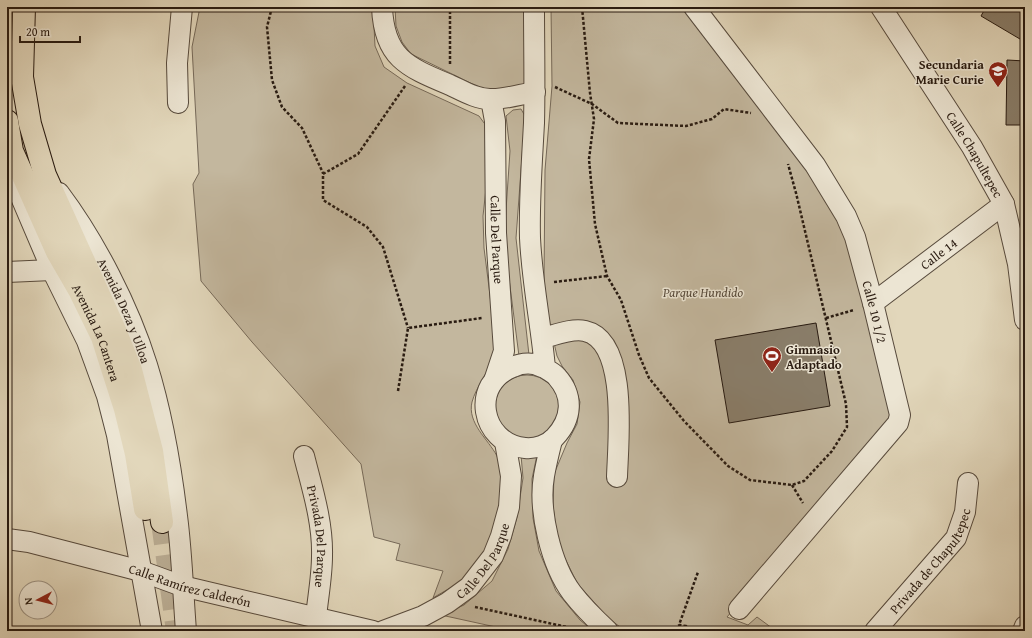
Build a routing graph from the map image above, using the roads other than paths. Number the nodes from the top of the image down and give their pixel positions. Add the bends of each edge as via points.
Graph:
1 (24, 7) edge
2 (182, 7) edge
3 (382, 7) edge
4 (534, 7) edge
5 (694, 7) edge
6 (881, 7) edge
7 (535, 92) junction
8 (491, 99) junction
9 (178, 103) dead end
10 (7, 121) edge
11 (12, 151) junction
12 (45, 175) junction
13 (1004, 204) junction
14 (52, 270) junction
15 (7, 272) edge
16 (867, 306) junction
17 (1025, 320) edge
18 (542, 338) junction
19 (545, 368) junction
20 (496, 378) junction
21 (552, 440) junction
22 (505, 442) junction
23 (304, 456) dead end
24 (617, 477) dead end
25 (968, 483) dead end
26 (7, 539) edge
27 (141, 571) junction
28 (182, 586) junction
29 (739, 609) dead end
30 (316, 617) junction
31 (1025, 626) edge
32 (152, 631) edge
33 (186, 631) edge
34 (372, 631) edge
35 (383, 631) edge
36 (608, 631) edge
37 (875, 631) edge
38 (1023, 631) edge

1 - 12 main road, Avenida Deza y Ulloa via 22,77 30,124
2 - 9 street via 177,63
3 - 8 street via 385,35 393,50 404,61 416,71 479,98
4 - 7 street
5 - 16 street, Calle 10 1/2 via 815,164 846,216 855,237
6 - 13 street, Calle Chapultepec via 972,147
7 - 8 street
7 - 18 street via 530,237 534,288
8 - 20 street, Calle Del Parque via 496,128 496,233 504,351
10 - 11 main road
11 - 12 main road, Avenida La Cantera via 57,252 102,337 126,409 155,524 152,450 131,370
11 - 14 street via 15,182
12 - 28 street, Avenida Deza y Ulloa via 77,218 94,248 128,316 147,364 173,483
13 - 16 street, Calle 14
13 - 17 street, Calle Chapultepec via 1018,264
14 - 15 street
14 - 27 street via 88,341 107,396 117,435
16 - 29 street, Calle 10 1/2 via 897,400 900,415 898,423
18 - 19 street
18 - 24 street via 570,331 584,331 598,336 607,347 616,381 619,409
19 - 20 street, Calle Del Parque via 519,364 506,369
19 - 21 street, Calle Del Parque via 557,376 565,388 569,402 568,416 562,430
20 - 22 street, Calle Del Parque via 488,390 485,405 487,419 494,432
21 - 22 street, Calle Del Parque via 541,446 529,448 516,447
21 - 36 street, Calle Del Parque via 543,477 542,508 549,544 571,592
22 - 35 street, Calle Del Parque via 511,476 509,508 493,556 469,587 447,603 423,616
23 - 30 street, Privada Del Parque via 322,536
25 - 37 street, Privada de Chapultepec via 965,512 956,538
26 - 27 street, Calle Ramírez Calderón
27 - 28 street, Calle Ramírez Calderón
27 - 32 street
28 - 30 street, Calle Ramírez Calderón
28 - 33 street, Avenida Deza y Ulloa
30 - 34 street, Calle Ramírez Calderón
31 - 38 street

